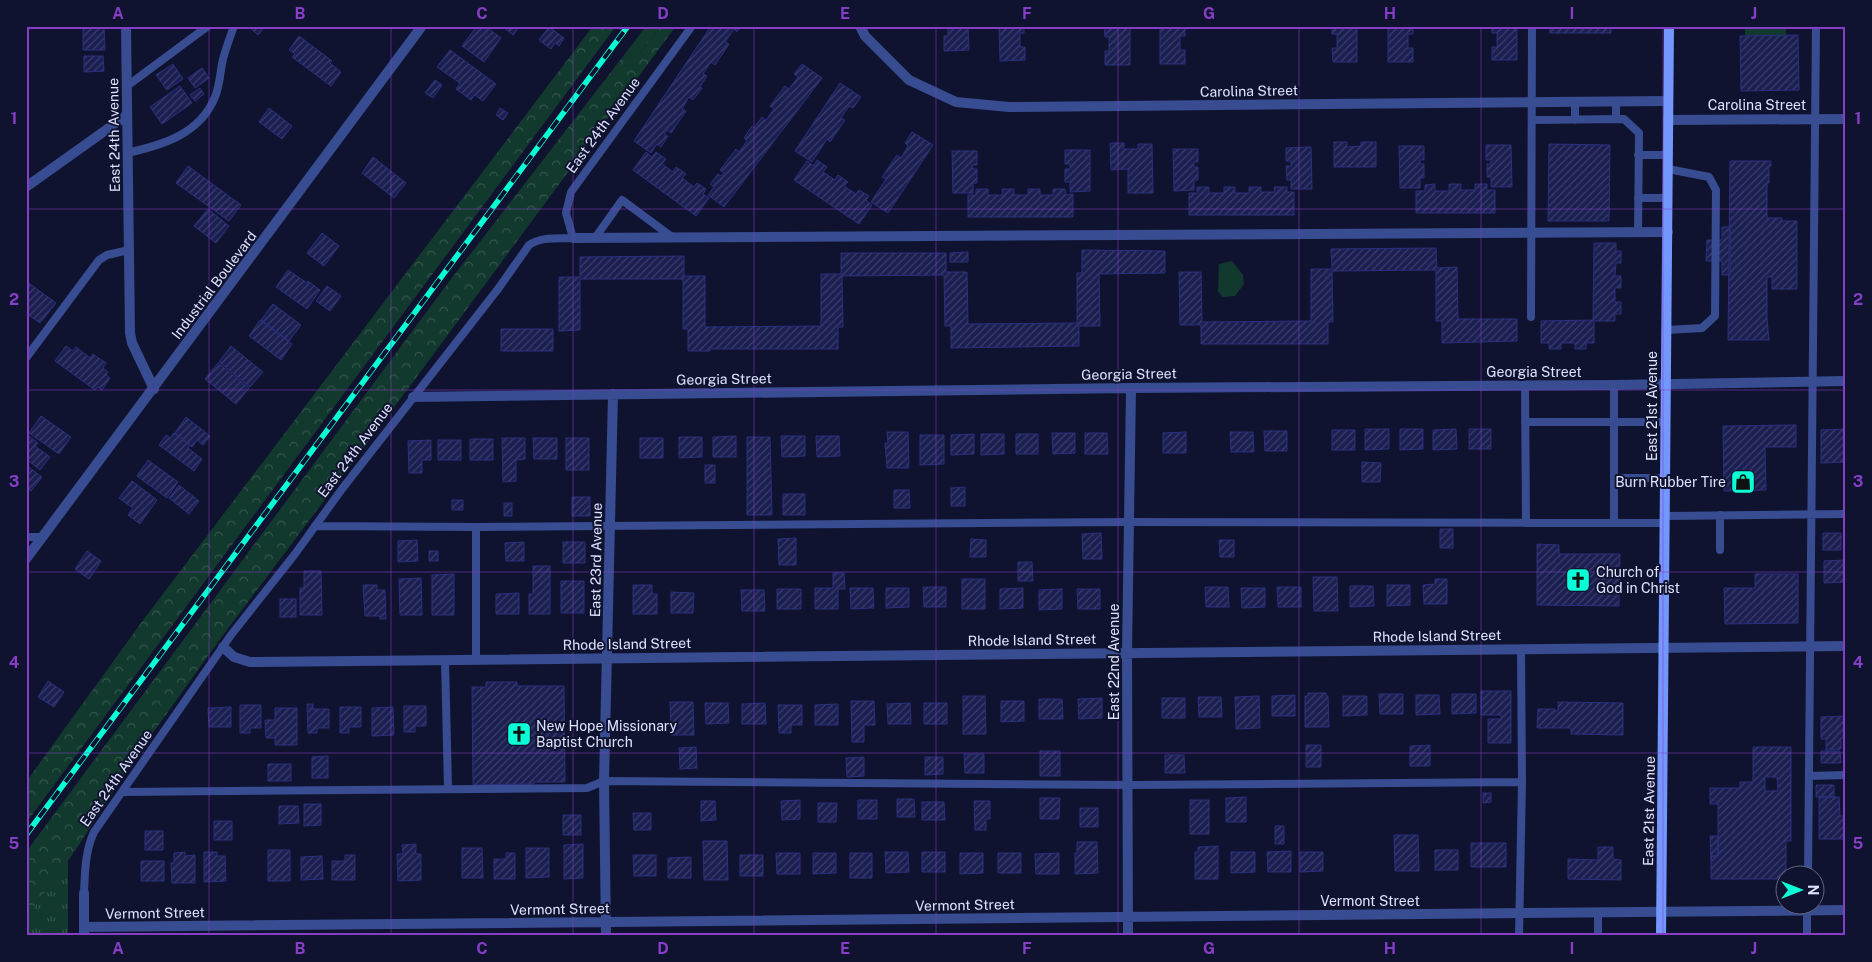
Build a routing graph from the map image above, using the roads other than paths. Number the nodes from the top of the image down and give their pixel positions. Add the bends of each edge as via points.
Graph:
1 (126, 26) edge
2 (208, 26) edge
3 (234, 26) edge
4 (422, 26) edge
5 (692, 26) edge
6 (860, 26) edge
7 (1532, 26) edge
8 (1669, 26) edge
9 (1816, 26) edge
10 (127, 86) junction
11 (1616, 101) junction
12 (1668, 101) junction
13 (1532, 102) junction
14 (1575, 102) junction
15 (127, 115) junction
16 (1815, 119) junction
17 (1846, 119) edge
18 (1532, 120) junction
19 (1575, 120) junction
20 (1616, 120) junction
21 (1668, 120) junction
22 (127, 153) junction
23 (1638, 155) junction
24 (1668, 155) junction
25 (1668, 169) junction
26 (26, 187) edge
27 (1638, 198) junction
28 (1668, 198) junction
29 (1638, 232) junction
30 (1668, 232) junction
31 (1532, 233) junction
32 (672, 237) junction
33 (573, 238) junction
34 (595, 238) junction
35 (129, 250) junction
36 (1531, 317) dead end
37 (1667, 330) junction
38 (26, 358) edge
39 (1812, 381) junction
40 (1846, 381) edge
41 (1666, 384) junction
42 (1614, 385) junction
43 (1525, 386) junction
44 (1131, 388) junction
45 (154, 389) junction
46 (614, 394) junction
47 (413, 397) junction
48 (1525, 422) junction
49 (1614, 422) junction
50 (1666, 422) junction
51 (1614, 478) junction
52 (1666, 478) junction
53 (1811, 514) junction
54 (1846, 514) edge
55 (1720, 515) junction
56 (1665, 520) junction
57 (1130, 522) junction
58 (1526, 523) junction
59 (1614, 523) junction
60 (315, 526) junction
61 (610, 526) junction
62 (476, 527) junction
63 (43, 536) junction
64 (26, 537) edge
65 (1720, 550) dead end
66 (26, 559) edge
67 (1810, 646) junction
68 (1846, 646) edge
69 (223, 647) junction
70 (1664, 648) junction
71 (1521, 649) junction
72 (1127, 652) junction
73 (608, 658) junction
74 (476, 659) junction
75 (446, 660) junction
76 (1846, 775) edge
77 (1809, 776) junction
78 (604, 781) junction
79 (1522, 782) junction
80 (1129, 785) junction
81 (448, 789) junction
82 (122, 792) junction
83 (1808, 864) edge
84 (84, 893) joint
85 (1774, 909) edge
86 (1824, 909) edge
87 (1846, 910) edge
88 (1662, 912) junction
89 (1598, 913) junction
90 (1521, 914) junction
91 (1807, 914) edge
92 (1128, 917) junction
93 (606, 922) junction
94 (84, 932) edge
95 (606, 936) edge
96 (1128, 936) edge
97 (1519, 936) edge
98 (1598, 936) edge
99 (1661, 936) edge
100 (1807, 936) edge

1 - 10 street, East 24th Avenue
2 - 10 lane
3 - 22 lane via 214,98 198,122 176,139
4 - 45 street, Industrial Boulevard
5 - 33 lane, East 24th Avenue via 571,192 566,212
6 - 13 street, Carolina Street via 865,36 909,80 956,102 1010,107
7 - 13 lane
8 - 12 street, East 21st Avenue
9 - 16 lane
10 - 15 street, East 24th Avenue
11 - 12 street, Carolina Street
11 - 14 street, Carolina Street
11 - 20 lane
12 - 21 street, East 21st Avenue
13 - 14 street, Carolina Street
13 - 18 lane
14 - 19 lane
15 - 22 street, East 24th Avenue
15 - 26 street
16 - 17 street, Carolina Street
16 - 21 street, Carolina Street
16 - 39 lane
18 - 19 lane
18 - 31 lane
19 - 20 lane
20 - 23 lane via 1624,120 1638,133
21 - 24 street, East 21st Avenue
22 - 35 street, East 24th Avenue
23 - 24 lane
23 - 27 lane
24 - 25 street, East 21st Avenue
25 - 28 street, East 21st Avenue
25 - 37 lane via 1709,177 1716,190 1716,246 1715,316 1702,328
27 - 28 lane
27 - 29 lane
28 - 30 street, East 21st Avenue
29 - 30 street
29 - 31 street
30 - 37 street, East 21st Avenue
31 - 32 street
31 - 36 lane
32 - 34 street
32 - 34 lane via 622,200
33 - 34 street
33 - 47 lane, East 24th Avenue via 536,240 529,245
35 - 38 lane via 99,260
35 - 45 street, East 24th Avenue via 130,333
37 - 41 street, East 21st Avenue
39 - 40 street, Georgia Street
39 - 41 street, Georgia Street
39 - 53 lane
41 - 42 street, Georgia Street
41 - 50 street, East 21st Avenue
42 - 43 street, Georgia Street
42 - 49 lane
43 - 44 street, Georgia Street
43 - 48 lane
44 - 46 street, Georgia Street
44 - 57 street, East 22nd Avenue
45 - 63 street, Industrial Boulevard
46 - 47 street, Georgia Street
46 - 61 street, East 23rd Avenue
47 - 60 lane, East 24th Avenue
48 - 49 lane
48 - 58 lane
49 - 50 lane
49 - 51 lane
50 - 52 street, East 21st Avenue
51 - 52 lane
51 - 59 lane
52 - 56 street, East 21st Avenue
53 - 54 lane
53 - 55 lane
53 - 67 lane
55 - 56 lane
55 - 65 lane
56 - 59 lane
56 - 70 street, East 21st Avenue
57 - 58 lane
57 - 61 lane
57 - 72 street, East 22nd Avenue
58 - 59 lane
60 - 62 lane
60 - 69 lane, East 24th Avenue
61 - 62 lane
61 - 73 street, East 23rd Avenue
62 - 74 lane
63 - 64 lane
63 - 66 street, Industrial Boulevard
67 - 68 street, Rhode Island Street
67 - 70 street, Rhode Island Street
67 - 77 lane
69 - 75 street, Rhode Island Street via 234,657 250,662
69 - 82 lane, East 24th Avenue
70 - 71 street, Rhode Island Street
70 - 88 street, East 21st Avenue
71 - 72 street, Rhode Island Street
71 - 79 lane
72 - 73 street, Rhode Island Street
72 - 80 street, East 22nd Avenue
73 - 74 street, Rhode Island Street
73 - 78 street, East 23rd Avenue
74 - 75 street, Rhode Island Street
75 - 81 lane
76 - 77 lane
77 - 83 lane
78 - 80 lane
78 - 81 lane via 587,788
78 - 93 street, East 23rd Avenue
79 - 80 lane
79 - 90 lane
80 - 92 street, East 22nd Avenue
81 - 82 lane
82 - 84 lane, East 24th Avenue via 89,841
84 - 94 street, East 24th Avenue
85 - 88 street, Vermont Street
86 - 87 street, Vermont Street
88 - 89 street, Vermont Street
88 - 99 street, East 21st Avenue
89 - 90 street, Vermont Street
89 - 98 lane
90 - 92 street, Vermont Street
90 - 97 lane
91 - 100 lane
92 - 93 street, Vermont Street
92 - 96 street, East 22nd Avenue
93 - 94 street, Vermont Street
93 - 95 street, East 23rd Avenue

